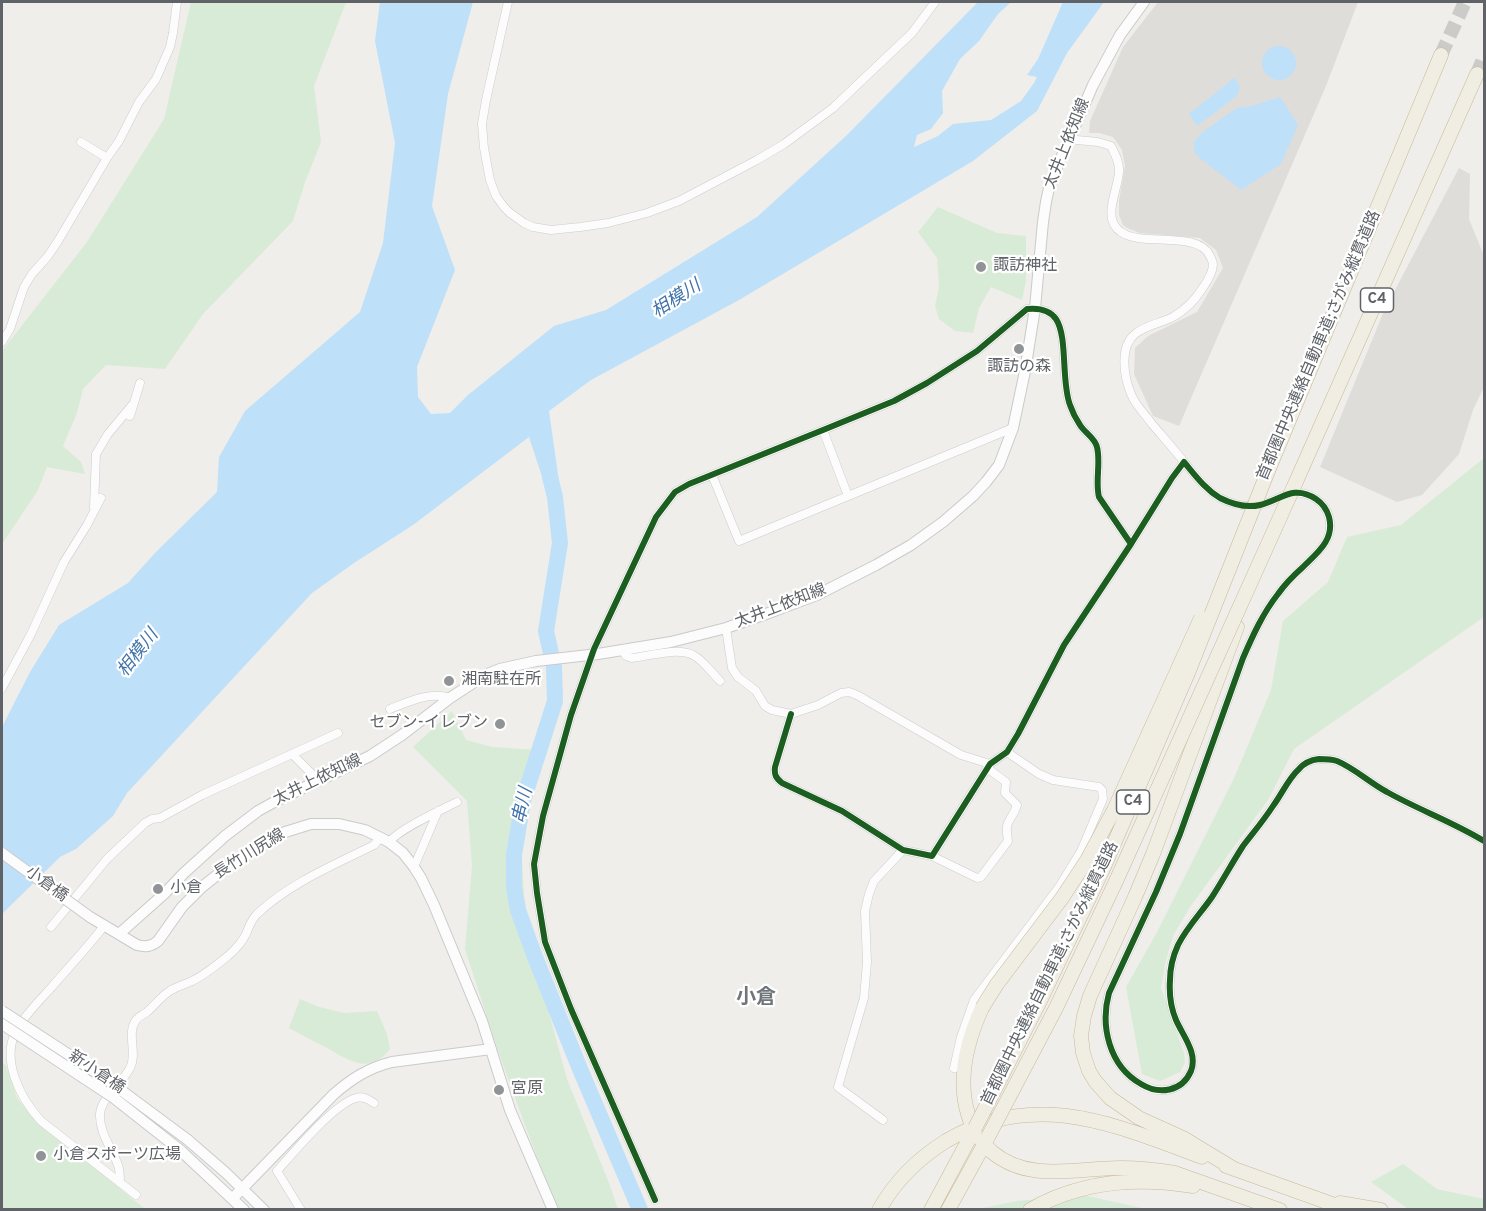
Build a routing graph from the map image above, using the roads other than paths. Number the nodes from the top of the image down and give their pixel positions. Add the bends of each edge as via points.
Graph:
1 (177, 2) edge
2 (508, 2) edge
3 (934, 2) edge
4 (1144, 2) edge
5 (1441, 55) tunnel mouth
6 (1477, 74) tunnel mouth
7 (1070, 136) junction
8 (81, 142) dead end
9 (107, 158) junction
10 (1035, 308) junction
11 (2, 342) edge
12 (140, 382) dead end
13 (134, 404) junction
14 (130, 416) dead end
15 (1013, 428) junction
16 (823, 430) junction
17 (1184, 462) junction
18 (1270, 466) junction
19 (712, 475) junction
20 (848, 496) junction
21 (101, 498) dead end
22 (94, 512) junction
23 (1269, 541) junction
24 (1131, 544) junction
25 (726, 628) junction
26 (622, 650) junction
27 (589, 655) junction
28 (720, 681) dead end
29 (2, 688) edge
30 (450, 698) junction
31 (390, 709) dead end
32 (790, 714) junction
33 (338, 733) dead end
34 (1007, 752) junction
35 (292, 754) junction
36 (988, 766) junction
37 (316, 782) junction
38 (457, 802) dead end
39 (438, 811) junction
40 (385, 839) junction
41 (1485, 841) edge
42 (903, 850) junction
43 (2, 853) edge
44 (932, 856) junction
45 (414, 867) junction
46 (90, 917) joint
47 (104, 926) junction
48 (51, 927) dead end
49 (119, 934) junction
50 (2, 1011) edge
51 (6, 1023) edge
52 (16, 1030) junction
53 (491, 1049) junction
54 (954, 1068) dead end
55 (374, 1103) dead end
56 (883, 1120) dead end
57 (311, 1126) junction
58 (1234, 1169) junction
59 (120, 1183) junction
60 (242, 1188) junction
61 (1233, 1193) junction
62 (136, 1195) dead end
63 (233, 1198) junction
64 (655, 1200) dead end
65 (1323, 1200) junction
66 (244, 1209) edge
67 (264, 1209) edge
68 (301, 1209) edge
69 (553, 1209) edge
70 (879, 1209) edge
71 (931, 1209) edge
72 (948, 1209) edge
73 (1030, 1209) edge
74 (1280, 1209) edge
75 (1348, 1209) edge
76 (1381, 1209) edge

1 - 9 street via 174,33 156,79
2 - 3 street via 482,124 490,180 496,196 510,213 524,223 551,230 608,223 647,213 679,201 757,160 833,108 912,33
4 - 7 main road, 太井上依知線 via 1120,35
5 - 18 highway, 首都圏中央連絡自動車道;さがみ縦貫道路 / C4
6 - 23 highway, 首都圏中央連絡自動車道;さがみ縦貫道路 / C4, bridge
7 - 10 main road, 太井上依知線 via 1046,202
7 - 17 street via 1111,146 1119,172 1111,203 1118,231 1129,237 1192,242 1208,251 1213,263 1209,280 1194,301 1174,316 1134,335 1124,357 1131,395
8 - 9 street
9 - 11 street via 58,241 24,286
10 - 15 main road, 太井上依知線
10 - 16 street via 1027,309 977,351 927,383
10 - 24 street via 1055,317 1060,329 1069,403 1098,449 1097,488
12 - 13 street
13 - 14 street
13 - 22 street via 96,454
15 - 20 street
15 - 25 main road, 太井上依知線 via 999,465 986,482 911,545 818,595
16 - 19 street
16 - 20 street
17 - 24 street
17 - 41 street via 1208,490 1221,498 1243,506 1260,505 1295,492 1317,500 1330,523 1324,546 1286,584 1254,633 1180,834 1109,993 1106,1030 1117,1060 1133,1079 1155,1090 1179,1086 1190,1073 1192,1054 1171,1001 1175,952 1245,844 1306,763 1321,759 1337,762 1388,793
18 - 61 highway, bridge via 1242,515 1204,611 1104,829 1078,876 982,1008 970,1039 963,1082 970,1122 982,1142 1004,1160 1024,1168 1054,1172 1160,1170
18 - 71 highway, 首都圏中央連絡自動車道;さがみ縦貫道路 / C4, bridge via 1188,673 1107,859 1045,991
19 - 20 street via 739,541
19 - 27 street via 675,492 656,517
21 - 22 street
22 - 29 street via 64,562
23 - 58 highway, bridge via 1166,821 1090,996 1081,1036 1091,1076 1110,1098
23 - 72 highway, 首都圏中央連絡自動車道;さがみ縦貫道路 / C4, bridge via 1056,1008
24 - 34 street via 1064,645
25 - 26 main road, 太井上依知線
25 - 32 street via 734,672 756,691 765,706
26 - 27 main road, 太井上依知線
26 - 28 street via 632,658 676,652 693,655
27 - 30 main road, 太井上依知線 via 536,660 500,669
27 - 64 street via 543,816 534,864 537,893 545,942
30 - 31 street via 425,697
30 - 37 main road, 太井上依知線 via 378,751
32 - 36 street via 849,692
32 - 42 street via 775,766 777,778 843,811
33 - 35 street
34 - 36 street
34 - 54 street via 1053,780 1099,787 1103,799 1082,851 1059,887 974,1000
35 - 37 street
35 - 48 street via 144,823 107,859
36 - 44 street
36 - 44 street via 1006,782 1005,793 1017,805 1005,828 1008,841 977,878
37 - 49 main road, 太井上依知線 via 258,811 233,830
38 - 39 street
39 - 40 street
39 - 45 street
40 - 45 main road, 長竹川尻線
40 - 49 main road, 長竹川尻線 via 333,823 286,831 202,887 182,907 156,944 137,945
40 - 59 street via 276,898 255,915 241,943 229,955 167,993 134,1023 132,1066 100,1113 106,1142 120,1172
42 - 44 street
42 - 56 street via 874,882 869,894 865,911 864,998 838,1087
43 - 46 main road, 小倉橋, bridge
45 - 53 main road, 長竹川尻線 via 450,942
46 - 47 main road, 長竹川尻線
47 - 49 main road, 長竹川尻線
47 - 52 street
50 - 60 main road, 新小倉橋, bridge via 106,1078 188,1140
51 - 52 street
51 - 63 main road, 新小倉橋, bridge via 114,1098
52 - 59 street via 11,1060 24,1100 41,1121
53 - 57 main road via 403,1060 372,1068 343,1086
53 - 69 main road, 長竹川尻線 via 510,1110
55 - 57 street via 357,1098
57 - 60 main road
57 - 68 street via 276,1171
58 - 65 highway
58 - 70 highway, bridge via 1092,1120 1054,1114 1008,1117 973,1128 924,1156
59 - 62 street
60 - 63 main road
60 - 67 main road, 新小倉橋
61 - 73 highway via 1174,1183 1130,1182 1076,1191
61 - 74 highway
63 - 66 main road, 新小倉橋
65 - 75 highway
65 - 76 highway

